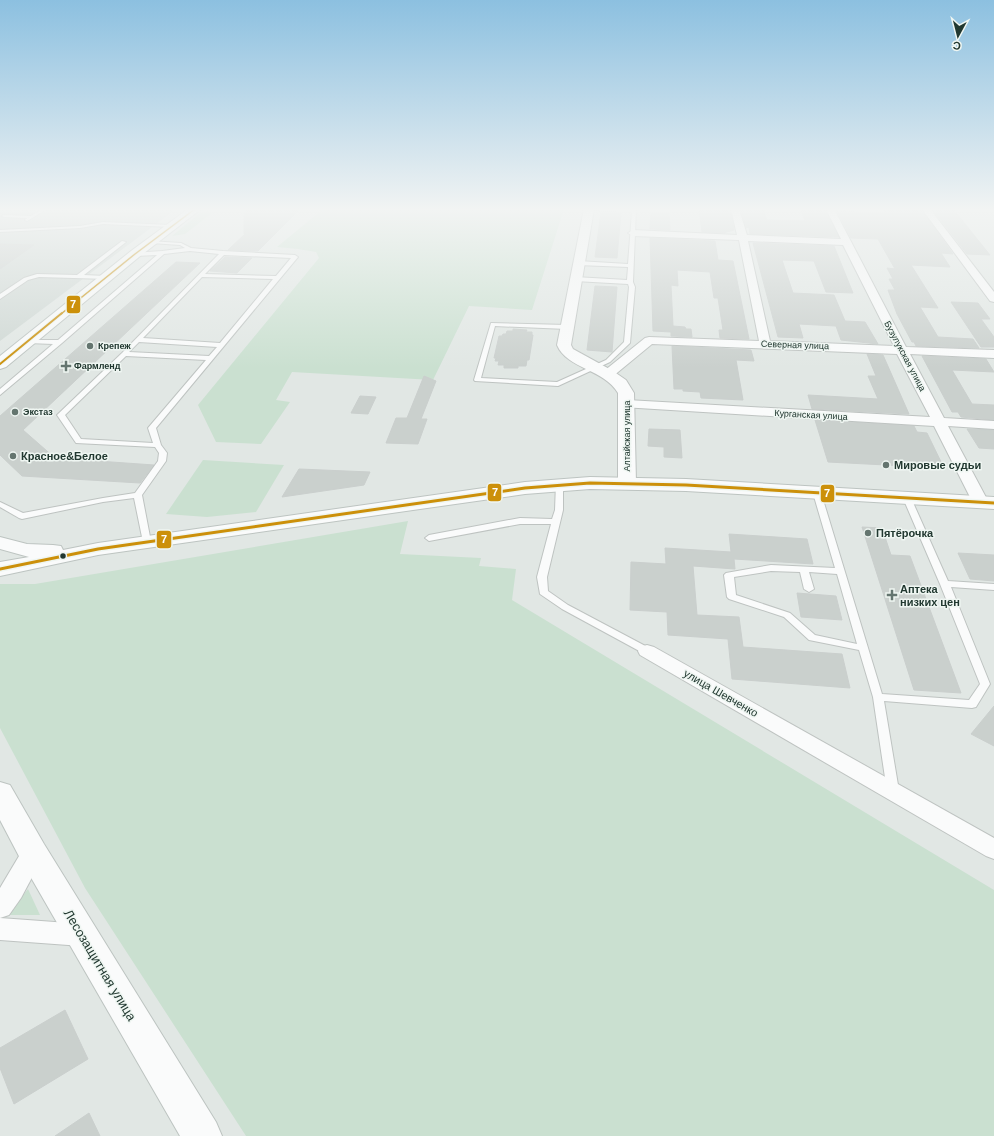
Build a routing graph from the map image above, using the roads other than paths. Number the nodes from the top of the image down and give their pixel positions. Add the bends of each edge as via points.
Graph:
1 (98, 262) edge
2 (125, 262) edge
3 (152, 262) edge
4 (214, 262) edge
5 (290, 262) edge
6 (631, 262) edge
7 (748, 262) edge
8 (856, 262) edge
9 (965, 262) edge
10 (578, 263) joint
11 (631, 266) junction
12 (201, 275) junction
13 (78, 277) junction
14 (106, 278) junction
15 (277, 278) junction
16 (575, 278) junction
17 (630, 282) junction
18 (0, 297) edge
19 (994, 299) edge
20 (567, 327) junction
21 (138, 340) junction
22 (28, 341) junction
23 (60, 342) junction
24 (765, 344) junction
25 (221, 345) junction
26 (901, 349) junction
27 (124, 354) junction
28 (994, 354) edge
29 (209, 358) junction
30 (0, 364) edge
31 (602, 371) junction
32 (0, 393) edge
33 (628, 404) junction
34 (940, 423) junction
35 (994, 425) edge
36 (157, 445) junction
37 (627, 483) junction
38 (559, 485) junction
39 (817, 492) junction
40 (138, 495) junction
41 (907, 498) junction
42 (988, 503) edge
43 (0, 504) edge
44 (556, 522) junction
45 (429, 538) dead end
46 (147, 542) junction
47 (0, 543) edge
48 (98, 550) junction
49 (0, 569) edge
50 (804, 570) junction
51 (839, 571) junction
52 (945, 584) junction
53 (994, 587) edge
54 (809, 589) dead end
55 (863, 648) junction
56 (648, 651) joint
57 (990, 686) edge
58 (878, 697) junction
59 (893, 791) junction
60 (0, 793) edge
61 (994, 849) edge
62 (33, 852) junction
63 (0, 906) edge
64 (0, 929) edge
65 (82, 935) junction
66 (202, 1136) edge

1 - 13 lane
2 - 14 main road
3 - 23 lane
4 - 12 lane
5 - 15 lane
6 - 11 lane
7 - 24 street
8 - 26 street, Бузулукская улица
9 - 19 street
10 - 11 lane
10 - 16 street, Алтайская улица
11 - 17 lane
12 - 15 lane
12 - 21 lane
13 - 14 lane
13 - 18 lane via 39,275 26,279
14 - 22 main road
15 - 25 lane
16 - 17 lane
16 - 20 street, Алтайская улица
17 - 31 lane via 632,287 627,343 608,361
20 - 31 street, Алтайская улица via 564,345 567,352
20 - 31 lane via 494,324 477,380 558,384
21 - 25 lane
21 - 27 lane
22 - 23 lane
22 - 30 main road
23 - 32 lane
24 - 26 street, Северная улица
24 - 31 street, Северная улица via 649,340
25 - 29 lane
26 - 28 street, Северная улица
26 - 34 street, Бузулукская улица
27 - 29 lane
27 - 36 lane via 61,415 79,440
29 - 36 lane via 152,428
31 - 33 street, Алтайская улица via 620,383 626,393
33 - 34 street, Курганская улица
33 - 37 street, Алтайская улица
34 - 35 street, Курганская улица
34 - 42 street, Бузулукская улица
36 - 40 lane via 163,453 162,461
37 - 38 main road
37 - 39 main road
38 - 44 lane, улица Шевченко via 559,510
38 - 46 main road
39 - 41 main road
39 - 51 lane
40 - 43 lane via 22,516
40 - 46 lane
41 - 42 main road
41 - 52 lane
44 - 45 lane via 520,521
44 - 56 lane, улица Шевченко via 542,577 543,592 565,607
46 - 48 main road
47 - 48 main road via 27,550
48 - 49 main road
50 - 51 lane
50 - 54 lane
50 - 55 lane via 771,568 729,575 732,597 787,615 812,638
51 - 55 lane
52 - 53 lane
52 - 57 lane
55 - 58 lane
56 - 59 street, улица Шевченко
57 - 58 lane via 972,704
58 - 59 lane
59 - 61 street, улица Шевченко
60 - 62 main road, Лесозащитная улица
62 - 63 street via 12,891
62 - 65 main road, Лесозащитная улица
64 - 65 street
65 - 66 main road, Лесозащитная улица

